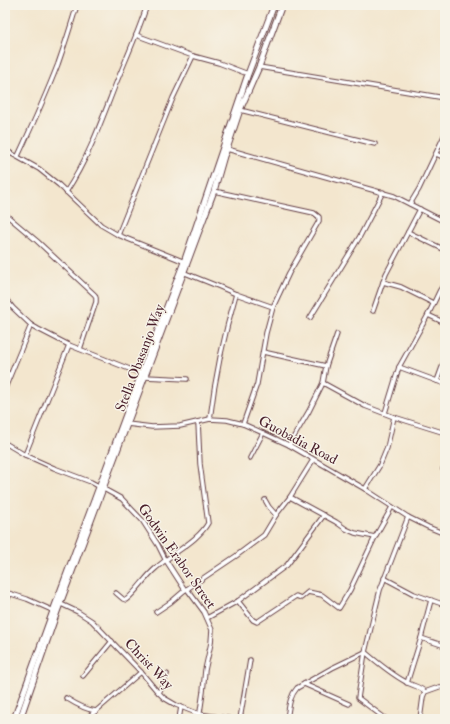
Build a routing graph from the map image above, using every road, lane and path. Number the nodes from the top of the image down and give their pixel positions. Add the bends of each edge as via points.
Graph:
1 (77, 5) edge
2 (147, 5) edge
3 (274, 5) edge
4 (282, 5) edge
5 (136, 35) junction
6 (194, 56) junction
7 (259, 67) junction
8 (248, 74) junction
9 (445, 98) edge
10 (240, 110) junction
11 (445, 134) edge
12 (375, 144) dead end
13 (227, 149) junction
14 (5, 150) edge
15 (436, 154) junction
16 (18, 156) junction
17 (445, 158) edge
18 (221, 160) junction
19 (214, 191) junction
20 (66, 192) junction
21 (383, 192) junction
22 (410, 204) junction
23 (420, 209) junction
24 (5, 214) edge
25 (445, 222) edge
26 (408, 232) junction
27 (118, 236) junction
28 (445, 250) edge
29 (186, 263) junction
30 (185, 273) junction
31 (383, 282) junction
32 (445, 283) edge
33 (236, 294) junction
34 (5, 298) edge
35 (434, 303) junction
36 (273, 307) junction
37 (374, 311) dead end
38 (428, 315) junction
39 (310, 318) dead end
40 (445, 323) edge
41 (31, 325) junction
42 (337, 334) dead end
43 (69, 345) junction
44 (80, 349) junction
45 (263, 352) junction
46 (445, 359) edge
47 (326, 366) junction
48 (399, 367) junction
49 (5, 371) edge
50 (10, 375) junction
51 (144, 375) junction
52 (187, 379) dead end
53 (437, 381) junction
54 (322, 383) junction
55 (445, 384) edge
56 (5, 388) edge
57 (385, 413) junction
58 (394, 417) junction
59 (210, 419) junction
60 (198, 422) junction
61 (127, 424) junction
62 (243, 424) junction
63 (263, 432) junction
64 (122, 433) junction
65 (445, 433) edge
66 (5, 443) edge
67 (289, 445) junction
68 (25, 455) junction
69 (250, 458) dead end
70 (313, 460) junction
71 (445, 464) edge
72 (443, 469) dead end
73 (102, 488) junction
74 (365, 489) junction
75 (290, 497) junction
76 (265, 500) dead end
77 (392, 507) junction
78 (276, 515) junction
79 (324, 515) junction
80 (408, 517) junction
81 (445, 534) edge
82 (375, 537) junction
83 (165, 559) junction
84 (384, 578) junction
85 (186, 590) junction
86 (5, 592) edge
87 (116, 593) dead end
88 (10, 594) junction
89 (431, 600) junction
90 (238, 601) junction
91 (5, 604) edge
92 (61, 604) junction
93 (445, 605) edge
94 (55, 611) junction
95 (156, 612) dead end
96 (207, 618) junction
97 (421, 638) junction
98 (112, 641) junction
99 (445, 646) edge
100 (365, 652) junction
101 (250, 660) dead end
102 (141, 672) junction
103 (167, 674) dead end
104 (84, 676) dead end
105 (407, 683) junction
106 (304, 684) junction
107 (445, 687) edge
108 (425, 692) junction
109 (159, 693) junction
110 (66, 698) dead end
111 (349, 704) dead end
112 (181, 707) junction
113 (96, 711) junction
114 (199, 714) junction
115 (288, 718) edge
116 (420, 718) edge
117 (14, 719) edge
118 (20, 719) edge
119 (85, 719) edge
120 (179, 719) edge
121 (199, 719) edge
122 (232, 719) edge
123 (240, 719) edge
124 (301, 719) edge
125 (386, 719) edge
126 (425, 719) edge

1 - 16 street via 58,64
2 - 5 street
3 - 8 street
4 - 7 street, Stella Obasanjo Way
5 - 6 street
5 - 20 street via 99,130
6 - 8 street
6 - 27 street via 172,98
7 - 9 street
7 - 10 street, Stella Obasanjo Way
8 - 18 street
10 - 12 street
10 - 13 street, Stella Obasanjo Way
11 - 15 street
13 - 18 street, Stella Obasanjo Way
13 - 21 street
14 - 16 street
15 - 17 street
15 - 22 street
16 - 20 street via 39,169
18 - 19 street, Stella Obasanjo Way
18 - 29 street
19 - 29 street, Stella Obasanjo Way
19 - 36 street via 314,213 319,217
20 - 27 street via 101,225
21 - 22 street
21 - 39 street via 359,238
22 - 23 street
23 - 25 street
23 - 26 street
24 - 44 street via 95,295 96,302
26 - 28 street
26 - 31 street
27 - 29 street
29 - 30 street, Stella Obasanjo Way
29 - 51 street
30 - 33 street
30 - 51 street, Stella Obasanjo Way
31 - 35 street via 401,287
31 - 37 street
32 - 35 street
33 - 36 street
33 - 59 street via 219,362
34 - 41 street
35 - 38 street
36 - 45 street
38 - 40 street
38 - 48 street
41 - 43 street
41 - 50 street
42 - 47 street
43 - 44 street
43 - 68 street
44 - 51 street
45 - 47 street
45 - 62 street via 257,384
46 - 53 street
47 - 54 street
48 - 53 street
48 - 57 street
49 - 50 street
50 - 56 street
51 - 52 street
51 - 61 street, Stella Obasanjo Way
51 - 64 street
53 - 55 street
54 - 57 street via 365,406
54 - 67 street
57 - 58 street
58 - 65 street
58 - 74 street via 387,448
59 - 60 street, Guobadia Road
59 - 62 street, Guobadia Road
60 - 61 street, Guobadia Road via 180,426 152,427
60 - 83 street via 200,464 208,523 200,533
61 - 64 street, Stella Obasanjo Way
62 - 63 street, Guobadia Road
63 - 67 street, Guobadia Road
63 - 69 street
64 - 73 street, Stella Obasanjo Way
66 - 68 street, Godwin Erabor Street
67 - 70 street, Guobadia Road
68 - 73 street, Godwin Erabor Street
70 - 74 street, Guobadia Road
70 - 75 street
71 - 72 street
73 - 83 street, Godwin Erabor Street via 122,499 142,520
73 - 92 street, Stella Obasanjo Way
73 - 94 street
74 - 77 street, Guobadia Road
75 - 78 street
75 - 79 street
76 - 78 street
77 - 80 street, Guobadia Road
77 - 82 street
78 - 85 street via 264,535
79 - 82 street via 355,533
79 - 90 street via 287,565
80 - 81 street, Guobadia Road
80 - 84 street
82 - 90 street via 350,590 338,608 322,594 308,592 301,598 296,596 287,601 257,622
83 - 85 street, Godwin Erabor Street
83 - 87 street via 126,600
84 - 89 street
84 - 100 street
85 - 95 street
85 - 96 street, Godwin Erabor Street
86 - 88 street
88 - 91 street
88 - 94 street
89 - 93 street
89 - 97 street
90 - 96 street
92 - 94 street, Stella Obasanjo Way
92 - 98 street, Christ Way via 92,621
94 - 117 street
94 - 118 street, Stella Obasanjo Way
96 - 114 street, Godwin Erabor Street via 212,630 211,643
97 - 99 street
97 - 105 street
98 - 102 street, Christ Way
98 - 104 street
100 - 105 street
100 - 106 street
100 - 125 street via 358,698
101 - 123 street
102 - 109 street, Christ Way
102 - 113 street
103 - 109 street
105 - 108 street
106 - 111 street
106 - 115 street via 293,693
107 - 108 street
108 - 116 street
109 - 112 street, Christ Way
110 - 113 street via 90,711
112 - 114 street, Christ Way
112 - 120 street
113 - 119 street
114 - 121 street, Godwin Erabor Street
114 - 122 street, Christ Way
115 - 124 street
116 - 126 street

